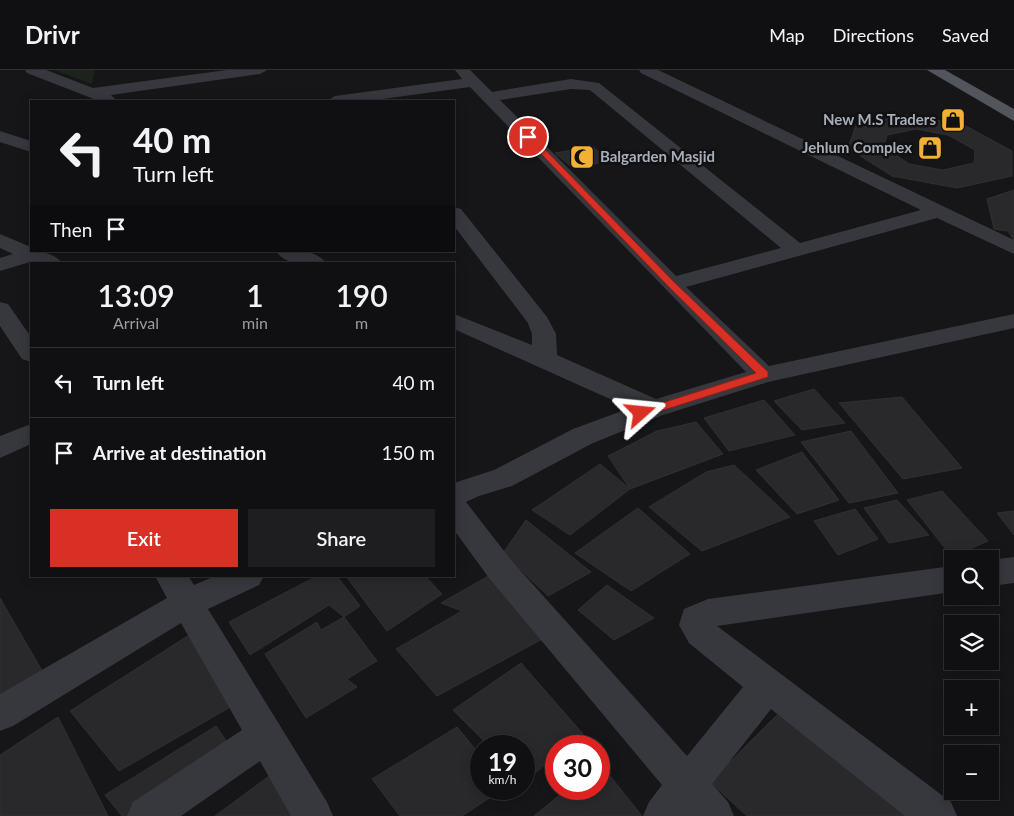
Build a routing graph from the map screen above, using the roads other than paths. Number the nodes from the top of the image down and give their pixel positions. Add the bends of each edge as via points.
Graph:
1 (32, 70) edge
2 (260, 70) edge
3 (646, 70) edge
4 (934, 70) edge
5 (955, 70) edge
6 (468, 76) edge
7 (204, 78) junction
8 (92, 93) junction
9 (489, 97) junction
10 (365, 99) edge
11 (111, 100) edge
12 (149, 100) edge
13 (350, 100) edge
14 (1014, 103) edge
15 (1014, 116) edge
16 (0, 136) edge
17 (30, 147) edge
18 (940, 211) junction
19 (455, 214) edge
20 (0, 240) edge
21 (1014, 248) edge
22 (798, 251) junction
23 (288, 252) edge
24 (33, 254) junction
25 (48, 262) edge
26 (311, 262) edge
27 (0, 266) edge
28 (671, 284) junction
29 (0, 310) edge
30 (455, 321) edge
31 (1014, 321) edge
32 (30, 353) edge
33 (545, 359) junction
34 (764, 375) junction
35 (654, 409) junction
36 (30, 433) edge
37 (0, 448) edge
38 (458, 492) edge
39 (1014, 570) edge
40 (999, 572) edge
41 (243, 577) edge
42 (944, 580) edge
43 (179, 590) edge
44 (768, 684) junction
45 (0, 714) edge
46 (266, 735) junction
47 (687, 787) junction
48 (147, 816) edge
49 (313, 816) edge
50 (663, 816) edge
51 (714, 816) edge
52 (937, 816) edge

1 - 8 street
2 - 7 street
3 - 18 street
4 - 15 main road
5 - 14 main road
6 - 9 street
6 - 10 street
7 - 8 street
7 - 12 street
8 - 11 street
9 - 22 street via 571,84 594,86
9 - 28 street
10 - 13 street
16 - 17 street
18 - 21 street
18 - 22 street
19 - 33 street via 539,322 544,334
20 - 24 street
22 - 28 street
23 - 26 street
24 - 25 street
24 - 27 street
28 - 34 street
29 - 32 street
30 - 33 street
31 - 34 street
33 - 35 street
34 - 35 street
35 - 38 street via 583,436 502,479
36 - 37 street
38 - 47 street via 500,569
39 - 40 street
41 - 43 street
42 - 44 street via 708,613 696,619 702,633
43 - 45 street
43 - 46 street
44 - 47 street
44 - 52 street
46 - 48 street
46 - 49 street
47 - 50 street
47 - 51 street

